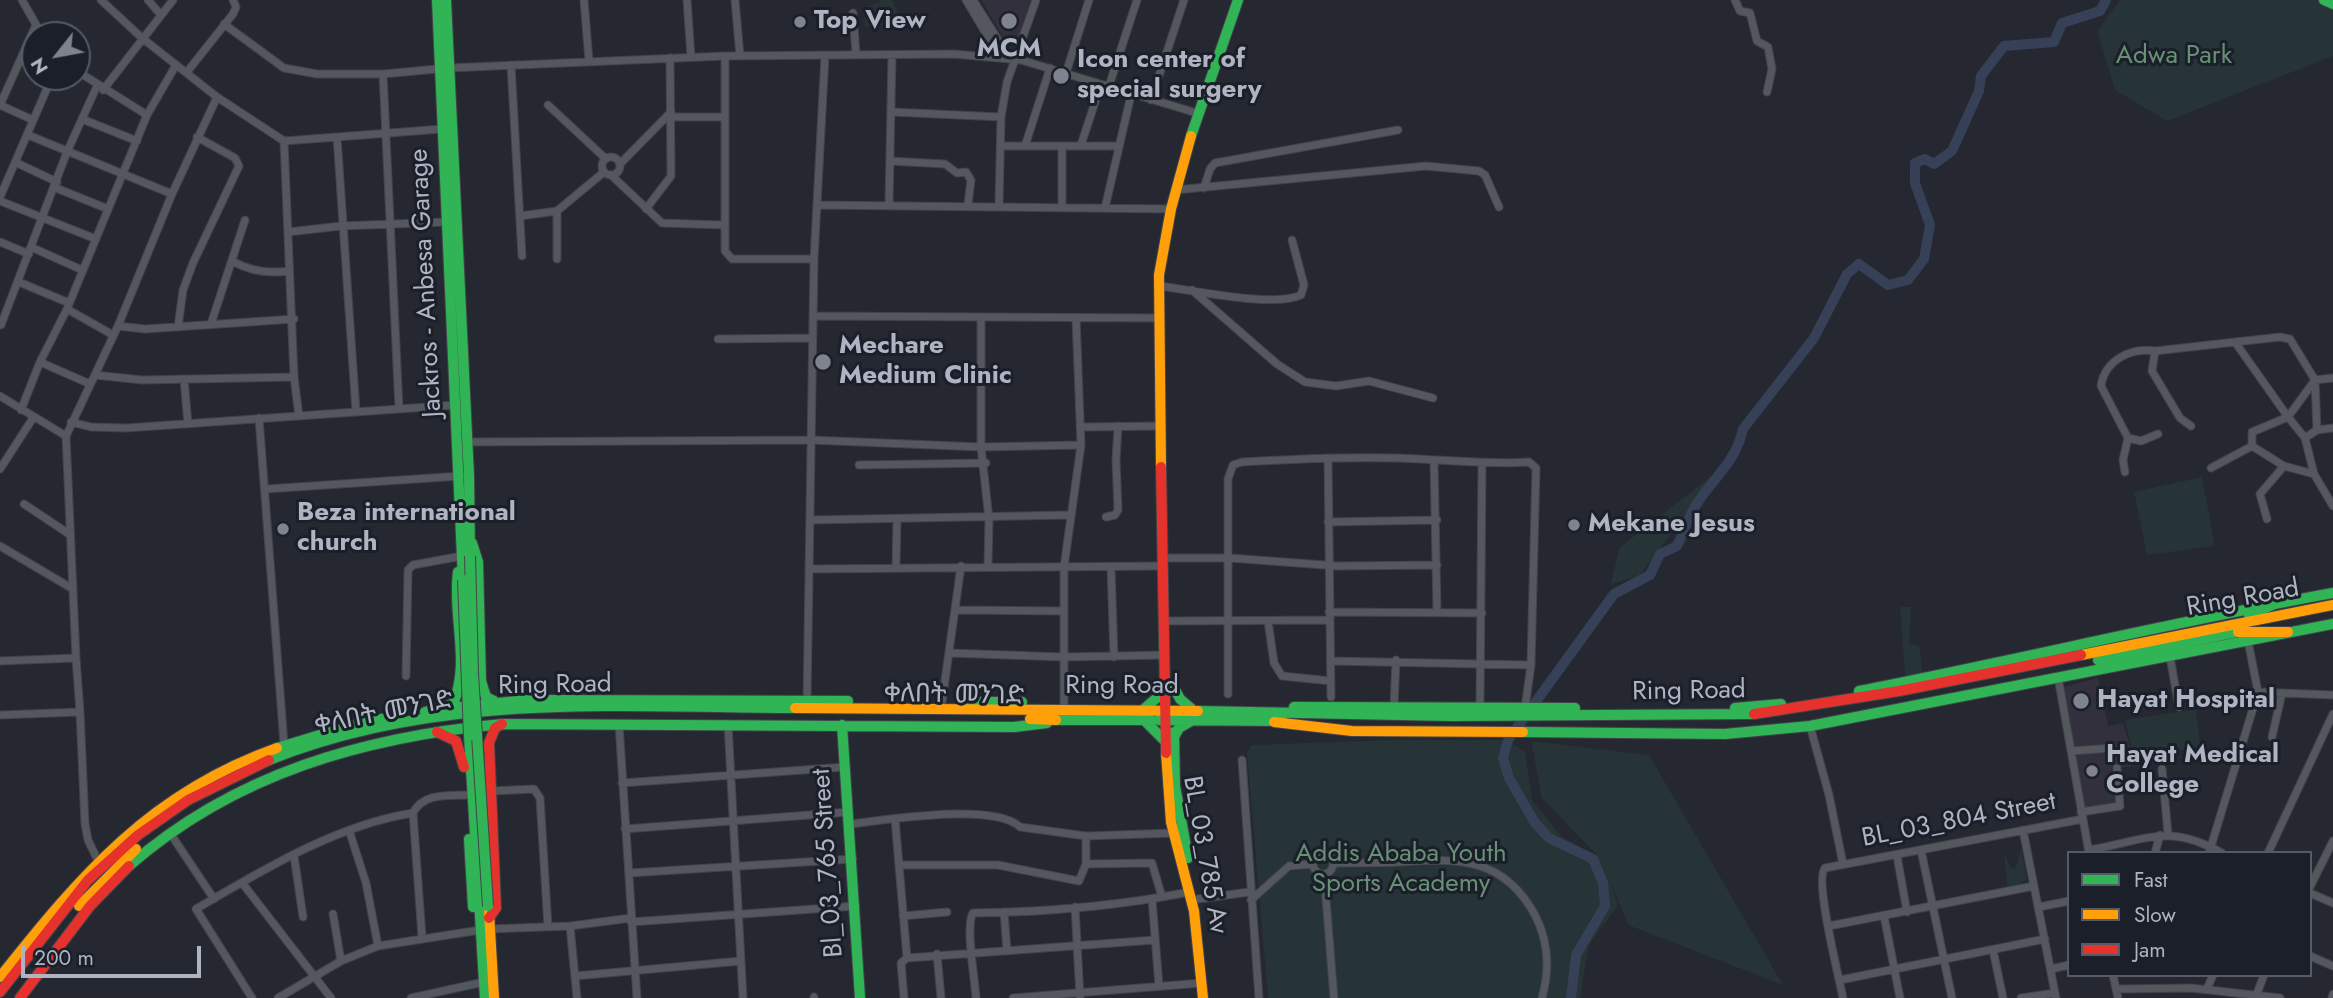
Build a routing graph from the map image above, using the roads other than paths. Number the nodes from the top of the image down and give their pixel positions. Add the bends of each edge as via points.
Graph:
1 (22, 0) edge
2 (101, 0) edge
3 (148, 0) edge
4 (173, 0) edge
5 (233, 0) edge
6 (437, 0) edge
7 (446, 0) edge
8 (584, 0) edge
9 (687, 0) edge
10 (736, 0) edge
11 (966, 0) edge
12 (973, 0) edge
13 (1036, 0) edge
14 (1089, 0) edge
15 (1137, 0) edge
16 (1184, 0) edge
17 (1238, 0) edge
18 (1735, 0) edge
19 (2324, 0) edge
20 (2333, 4) edge
21 (853, 13) dead end
22 (161, 15) junction
23 (33, 21) edge
24 (225, 24) junction
25 (142, 38) junction
26 (856, 54) junction
27 (892, 55) junction
28 (725, 56) junction
29 (740, 56) junction
30 (825, 56) junction
31 (691, 57) junction
32 (1000, 57) junction
33 (1011, 57) junction
34 (670, 58) junction
35 (21, 60) edge
36 (589, 61) junction
37 (176, 65) junction
38 (511, 65) junction
39 (1049, 68) junction
40 (444, 69) junction
41 (187, 72) junction
42 (1066, 73) junction
43 (383, 74) junction
44 (91, 81) edge
45 (1105, 85) junction
46 (100, 88) junction
47 (46, 91) edge
48 (1768, 92) dead end
49 (1131, 95) junction
50 (216, 97) junction
51 (1151, 100) junction
52 (548, 104) dead end
53 (0, 105) edge
54 (891, 112) junction
55 (1200, 114) junction
56 (147, 115) junction
57 (672, 115) junction
58 (725, 117) junction
59 (1001, 117) junction
60 (82, 119) junction
61 (33, 120) junction
62 (442, 129) junction
63 (1398, 130) dead end
64 (385, 134) junction
65 (28, 135) junction
66 (197, 137) junction
67 (337, 137) junction
68 (137, 141) junction
69 (284, 141) junction
70 (1082, 145) junction
71 (1000, 146) junction
72 (1025, 146) junction
73 (1062, 146) junction
74 (1118, 146) junction
75 (67, 152) junction
76 (606, 159) junction
77 (890, 161) junction
78 (15, 163) junction
79 (620, 164) junction
80 (122, 174) junction
81 (608, 174) junction
82 (56, 185) junction
83 (1204, 188) junction
84 (1175, 190) junction
85 (172, 194) junction
86 (0, 199) edge
87 (889, 204) junction
88 (968, 204) junction
89 (818, 205) junction
90 (999, 205) junction
91 (1062, 206) junction
92 (1499, 207) dead end
93 (1105, 208) junction
94 (108, 209) junction
95 (646, 209) junction
96 (1171, 209) junction
97 (557, 211) junction
98 (520, 216) junction
99 (42, 219) junction
100 (246, 220) dead end
101 (446, 222) junction
102 (724, 225) junction
103 (341, 226) junction
104 (390, 226) junction
105 (288, 232) junction
106 (96, 239) junction
107 (1292, 240) dead end
108 (0, 242) edge
109 (30, 251) junction
110 (522, 256) dead end
111 (557, 259) dead end
112 (814, 259) junction
113 (232, 261) junction
114 (82, 270) junction
115 (289, 271) junction
116 (19, 282) junction
117 (1160, 286) junction
118 (1192, 290) junction
119 (68, 306) junction
120 (813, 316) junction
121 (456, 317) junction
122 (1076, 318) junction
123 (1160, 318) junction
124 (293, 319) junction
125 (981, 319) junction
126 (211, 324) junction
127 (0, 326) edge
128 (118, 326) junction
129 (177, 327) junction
130 (113, 335) junction
131 (812, 338) junction
132 (718, 339) dead end
133 (2235, 342) junction
134 (2155, 351) junction
135 (40, 362) junction
136 (95, 375) junction
137 (294, 377) junction
138 (2333, 377) edge
139 (184, 379) junction
140 (2315, 380) junction
141 (90, 384) junction
142 (0, 396) edge
143 (1433, 398) dead end
144 (456, 405) junction
145 (399, 408) junction
146 (21, 410) junction
147 (356, 411) junction
148 (299, 416) junction
149 (2288, 417) junction
150 (33, 418) junction
151 (259, 418) junction
152 (71, 422) junction
153 (188, 424) junction
154 (1118, 426) junction
155 (1162, 426) junction
156 (2191, 426) dead end
157 (1082, 427) junction
158 (2333, 428) edge
159 (2317, 430) junction
160 (2158, 434) dead end
161 (66, 436) junction
162 (2128, 438) junction
163 (2305, 438) junction
164 (811, 440) junction
165 (467, 442) junction
166 (1081, 445) junction
167 (2252, 446) junction
168 (982, 447) junction
169 (1328, 458) junction
170 (1434, 460) junction
171 (986, 463) junction
172 (1482, 464) junction
173 (859, 465) dead end
174 (2284, 466) junction
175 (0, 468) edge
176 (2211, 468) dead end
177 (2125, 472) dead end
178 (2314, 474) junction
179 (465, 476) junction
180 (267, 489) junction
181 (24, 504) dead end
182 (2333, 506) edge
183 (1069, 515) junction
184 (1106, 517) dead end
185 (989, 519) junction
186 (2267, 519) dead end
187 (810, 520) junction
188 (897, 520) junction
189 (1437, 520) junction
190 (1328, 522) junction
191 (69, 534) junction
192 (470, 539) junction
193 (0, 546) edge
194 (465, 558) junction
195 (1230, 558) junction
196 (1165, 562) junction
197 (1327, 564) junction
198 (988, 565) junction
199 (1437, 565) junction
200 (961, 566) junction
201 (896, 567) junction
202 (1064, 567) junction
203 (1111, 568) junction
204 (809, 569) junction
205 (73, 589) junction
206 (2333, 593) edge
207 (2275, 604) junction
208 (2333, 605) edge
209 (957, 610) junction
210 (1063, 611) junction
211 (1437, 612) junction
212 (2333, 612) edge
213 (1482, 613) junction
214 (1329, 616) junction
215 (2291, 617) junction
216 (1230, 620) junction
217 (1169, 621) junction
218 (1268, 621) junction
219 (2333, 624) edge
220 (2225, 625) junction
221 (2238, 632) junction
222 (2288, 632) junction
223 (2248, 642) junction
224 (949, 653) junction
225 (1165, 655) junction
226 (1064, 657) junction
227 (1114, 657) junction
228 (2170, 657) junction
229 (76, 658) junction
230 (1395, 660) junction
231 (0, 661) edge
232 (1331, 661) junction
233 (1482, 664) junction
234 (1531, 665) junction
235 (406, 676) dead end
236 (2058, 677) junction
237 (1331, 681) junction
238 (1169, 687) junction
239 (2258, 692) junction
240 (2283, 693) junction
241 (1228, 694) dead end
242 (2333, 695) edge
243 (1331, 697) dead end
244 (494, 701) junction
245 (807, 701) junction
246 (942, 702) junction
247 (1394, 706) junction
248 (1480, 707) junction
249 (2179, 707) dead end
250 (1064, 709) junction
251 (80, 712) junction
252 (423, 712) junction
253 (2333, 714) edge
254 (0, 715) edge
255 (1054, 715) junction
256 (1144, 715) junction
257 (1193, 715) junction
258 (1167, 716) junction
259 (1271, 716) junction
260 (1525, 717) junction
261 (502, 724) junction
262 (619, 724) junction
263 (728, 724) junction
264 (842, 725) junction
265 (1810, 726) junction
266 (437, 732) junction
267 (2272, 737) dead end
268 (1169, 738) junction
269 (284, 744) junction
270 (2112, 748) dead end
271 (2071, 751) junction
272 (1242, 760) dead end
273 (845, 767) junction
274 (2117, 768) dead end
275 (2162, 769) dead end
276 (729, 776) junction
277 (622, 783) junction
278 (491, 791) junction
279 (466, 794) junction
280 (849, 811) junction
281 (413, 813) junction
282 (2082, 816) junction
283 (895, 819) junction
284 (732, 821) junction
285 (850, 824) junction
286 (625, 829) junction
287 (349, 830) junction
288 (2022, 830) junction
289 (170, 833) junction
290 (1174, 833) junction
291 (2164, 835) junction
292 (1086, 836) junction
293 (2333, 841) edge
294 (1921, 850) junction
295 (2210, 850) edge
296 (2089, 851) edge
297 (2093, 851) edge
298 (2156, 851) edge
299 (2269, 851) edge
300 (294, 856) junction
301 (1897, 856) junction
302 (853, 859) junction
303 (1333, 863) junction
304 (1086, 864) junction
305 (1313, 864) junction
306 (1843, 864) junction
307 (900, 865) junction
308 (736, 866) junction
309 (102, 867) junction
310 (629, 873) junction
311 (1324, 874) junction
312 (2312, 883) edge
313 (243, 884) junction
314 (2034, 886) junction
315 (2312, 893) edge
316 (1194, 895) junction
317 (1250, 896) junction
318 (1162, 897) junction
319 (214, 899) junction
320 (1152, 899) junction
321 (2067, 901) edge
322 (2333, 903) edge
323 (856, 906) junction
324 (1075, 907) junction
325 (1933, 907) junction
326 (2039, 907) junction
327 (947, 912) dead end
328 (1004, 912) junction
329 (1907, 912) junction
330 (333, 914) dead end
331 (739, 914) junction
332 (903, 916) junction
333 (1884, 916) junction
334 (303, 917) dead end
335 (485, 918) junction
336 (631, 920) junction
337 (570, 926) junction
338 (1829, 926) junction
339 (548, 927) junction
340 (422, 937) junction
341 (2045, 939) junction
342 (1155, 940) junction
343 (378, 946) junction
344 (1078, 946) junction
345 (1993, 950) junction
346 (1007, 951) junction
347 (972, 953) junction
348 (937, 954) junction
349 (2312, 957) edge
350 (907, 958) junction
351 (1944, 959) junction
352 (341, 961) junction
353 (741, 961) junction
354 (2067, 965) edge
355 (2333, 966) edge
356 (1895, 969) junction
357 (2051, 969) junction
358 (635, 971) junction
359 (575, 976) junction
360 (0, 977) edge
361 (315, 977) junction
362 (2212, 977) edge
363 (2263, 977) edge
364 (1840, 980) junction
365 (484, 982) junction
366 (1202, 983) junction
367 (1159, 986) junction
368 (2207, 989) junction
369 (0, 992) edge
370 (2117, 994) edge
371 (2150, 994) edge
372 (2055, 995) edge
373 (430, 996) edge
374 (1080, 996) edge
375 (2256, 996) junction
376 (7, 998) edge
377 (20, 998) edge
378 (252, 998) edge
379 (278, 998) edge
380 (331, 998) edge
381 (411, 998) edge
382 (485, 998) edge
383 (494, 998) edge
384 (576, 998) edge
385 (637, 998) edge
386 (743, 998) edge
387 (860, 998) edge
388 (904, 998) edge
389 (941, 998) edge
390 (976, 998) edge
391 (1013, 998) edge
392 (1203, 998) edge
393 (1210, 998) edge
394 (1259, 998) edge
395 (1334, 998) edge
396 (1542, 998) edge
397 (1843, 998) edge
398 (1900, 998) edge
399 (1952, 998) edge
400 (2003, 998) edge
401 (2021, 998) edge
402 (2280, 998) edge

1 - 23 street
2 - 25 street
3 - 22 street
4 - 22 street
5 - 24 street via 235,11
6 - 40 main road, Jackros - Anbesa Garage
7 - 40 main road
8 - 36 street
9 - 31 street
10 - 29 street
11 - 32 street
12 - 33 street
13 - 33 street
14 - 42 street
15 - 45 street
16 - 51 street
17 - 55 main road
18 - 48 street via 1740,11 1750,13 1758,41 1768,47 1772,69
19 - 20 main road
21 - 26 street
22 - 25 street
24 - 41 street
24 - 43 street via 294,72
25 - 37 street
25 - 46 street
26 - 27 street
26 - 30 street
27 - 32 street
27 - 54 street
28 - 29 street
28 - 31 street
28 - 58 street
29 - 30 street
30 - 89 street
31 - 34 street
32 - 33 street
33 - 39 street
33 - 59 street
34 - 36 street
34 - 57 street
35 - 53 street
36 - 38 street
37 - 41 street
37 - 56 street
38 - 40 street
38 - 98 street
39 - 42 street
39 - 72 street
40 - 43 street
40 - 62 main road, Jackros - Anbesa Garage
40 - 121 main road
41 - 50 street
42 - 45 street
43 - 64 street
44 - 46 street
45 - 49 street
45 - 70 street
46 - 56 street
46 - 60 street
47 - 61 street
49 - 51 street
49 - 74 street
50 - 66 street
50 - 69 street
51 - 55 street
52 - 76 street
53 - 61 street
54 - 59 street
54 - 77 street
55 - 84 main road
56 - 68 street
57 - 58 street
57 - 79 street
57 - 95 street via 671,176
58 - 102 street
59 - 71 street
60 - 68 street
60 - 75 street
61 - 65 street
62 - 64 street
62 - 101 main road, Jackros - Anbesa Garage
63 - 83 street via 1215,163
64 - 67 street
64 - 104 street
65 - 75 street
65 - 78 street
66 - 85 street
66 - 129 street via 235,158 239,166 193,263
67 - 69 street
67 - 103 street
68 - 80 street
69 - 105 street
70 - 73 street
70 - 74 street
71 - 72 street
71 - 90 street
72 - 73 street
73 - 91 street
74 - 93 street
75 - 80 street
75 - 82 street
76 - 79 street via 612,157
76 - 81 street via 602,165
77 - 87 street
77 - 88 street via 945,164 957,173 966,172 971,180
78 - 82 street
78 - 86 street
79 - 81 street via 619,171
80 - 85 street
80 - 94 street
81 - 95 street
81 - 97 street
82 - 94 street
82 - 99 street
83 - 84 street
83 - 92 street via 1426,166 1479,171
84 - 96 main road
85 - 128 street
86 - 99 street
87 - 88 street
87 - 89 street
88 - 90 street
89 - 112 street
90 - 91 street
91 - 93 street
93 - 96 street
94 - 106 street
95 - 102 street via 668,225
96 - 117 main road
97 - 98 street
97 - 111 street
98 - 110 street
99 - 106 street
99 - 109 street
100 - 113 street
101 - 104 street
101 - 121 main road, Jackros - Anbesa Garage
102 - 112 street via 725,251 732,259
103 - 104 street
103 - 105 street
103 - 147 street
104 - 145 street
105 - 115 street
106 - 114 street
107 - 118 street via 1304,285 1301,295 1271,300
108 - 109 street
109 - 114 street
109 - 116 street
112 - 120 street
113 - 115 street via 245,268
113 - 126 street
114 - 119 street
115 - 124 street
116 - 119 street
116 - 127 street
117 - 118 street
117 - 123 main road
118 - 143 street via 1277,364 1305,382 1336,386 1376,382
119 - 130 street
119 - 135 street
120 - 125 street
120 - 131 street
121 - 144 main road, Jackros - Anbesa Garage
121 - 165 main road
122 - 123 street
122 - 125 street
122 - 157 street
123 - 155 main road
124 - 126 street
124 - 137 street
125 - 168 street
126 - 129 street
128 - 129 street
128 - 130 street
130 - 136 street
131 - 132 street
131 - 164 street
133 - 134 street
133 - 140 street via 2290,339
133 - 149 street
134 - 156 street via 2152,371 2180,418
134 - 162 street via 2125,353 2102,378 2104,395
135 - 141 street
135 - 146 street
136 - 139 street
136 - 141 street
137 - 139 street
137 - 148 street
138 - 140 street
139 - 153 street
140 - 149 street
140 - 159 street
141 - 152 street
142 - 146 street
144 - 145 street
144 - 179 main road, Jackros - Anbesa Garage
145 - 147 street
146 - 150 street
147 - 148 street
148 - 151 street
149 - 163 street
149 - 167 street via 2252,432
150 - 161 street
150 - 175 street
151 - 153 street
151 - 180 street
152 - 153 street via 116,428
152 - 161 street
154 - 155 street
154 - 157 street
154 - 184 street via 1118,510
155 - 196 main road via 1159,466
157 - 166 street
158 - 159 street
159 - 163 street
160 - 162 street via 2141,440
161 - 191 street
162 - 177 street
163 - 178 street
164 - 165 street
164 - 168 street
164 - 187 street
165 - 179 main road
166 - 168 street
166 - 183 street
167 - 174 street
167 - 176 street
168 - 171 street
169 - 170 street
169 - 190 street
169 - 195 street via 1242,462 1229,469
170 - 172 street
170 - 189 street
171 - 173 street
171 - 185 street
172 - 213 street
172 - 234 street via 1529,462 1536,468
174 - 178 street
174 - 186 street via 2260,494
178 - 182 street
179 - 180 street
179 - 192 main road
179 - 194 main road, Jackros - Anbesa Garage
180 - 269 street
181 - 191 street
183 - 185 street
183 - 202 street
185 - 188 street
185 - 198 street
187 - 188 street
187 - 204 street
188 - 201 street
189 - 190 street
189 - 199 street
190 - 197 street
191 - 205 street
192 - 194 main road
192 - 244 main road via 478,562 481,681 486,697
193 - 205 street
194 - 235 street via 413,565 408,570
194 - 252 main road via 456,576 457,697 453,704
194 - 335 main road, bridge
194 - 335 main road, bridge via 465,691
195 - 196 street
195 - 197 street
195 - 216 street
196 - 203 street
196 - 217 main road
196 - 225 main road
197 - 199 street
197 - 214 street
198 - 200 street
198 - 202 street
199 - 211 street
200 - 201 street
200 - 209 street
201 - 204 street
202 - 203 street
202 - 210 street
203 - 227 street
204 - 245 street
205 - 229 street
206 - 207 main road, Ring Road
207 - 220 main road
207 - 260 main road, Ring Road via 1808,701 1695,709 1548,708
208 - 215 main road, Ring Road
209 - 210 street
209 - 224 street
210 - 226 street
211 - 213 street
211 - 214 street
212 - 215 main road, Ring Road
213 - 233 street
214 - 218 street
214 - 232 street
215 - 220 main road, Ring Road
215 - 221 main road, Ring Road
216 - 217 street
216 - 218 street
216 - 241 street
217 - 238 main road
218 - 237 street via 1274,663 1282,676
219 - 222 main road, Ring Road
220 - 260 main road, Ring Road via 1777,712
221 - 222 main road
221 - 260 main road, Ring Road via 1901,700 1755,723 1699,726
222 - 223 main road, Ring Road
223 - 228 main road, Ring Road
223 - 239 street
224 - 226 street
224 - 246 street
225 - 227 street
225 - 238 main road
226 - 227 street
226 - 250 street
228 - 236 main road, Ring Road
228 - 249 street
229 - 231 street
229 - 251 street
230 - 232 street
230 - 233 street
230 - 247 street
232 - 237 street
233 - 234 street
233 - 248 street
234 - 260 street
236 - 265 main road, Ring Road
236 - 271 street
237 - 243 street
238 - 256 main road
238 - 257 main road
238 - 258 main road, BL_03_785 Av
239 - 240 street
239 - 295 street
240 - 242 street
240 - 267 street
244 - 245 main road
244 - 252 main road
245 - 246 main road
246 - 255 main road via 1031,703
247 - 248 main road
247 - 259 main road via 1286,707
248 - 260 main road
250 - 255 main road, Ring Road
250 - 256 main road, Ring Road
251 - 254 street
251 - 309 street via 85,824
252 - 269 main road via 343,726
253 - 299 street
255 - 256 main road, ቀለበት መንገድ
255 - 264 main road via 1030,727
255 - 309 main road, ቀለበት መንገድ via 571,716 463,721 335,744 250,776
256 - 258 main road, ቀለበት መንገድ
256 - 268 main road
257 - 258 main road, Ring Road
257 - 259 main road, Ring Road
257 - 268 main road
258 - 268 main road, BL_03_785 Av
259 - 260 main road, Ring Road
259 - 260 main road, Ring Road via 1506,727
260 - 265 main road, Ring Road via 1725,734
261 - 262 main road
261 - 266 main road
261 - 278 main road via 495,728 489,743
262 - 263 main road
262 - 277 street
263 - 264 main road
263 - 276 street
264 - 273 main road, Bl_03_765 Street
265 - 306 street
266 - 279 main road via 452,736 460,746
266 - 289 main road via 357,747 299,765 240,790
268 - 290 main road, BL_03_785 Av
268 - 316 main road, BL_03_785 Av
269 - 309 main road via 182,795 131,831
270 - 271 street
271 - 282 street
272 - 317 street
273 - 276 street
273 - 280 main road, Bl_03_765 Street
274 - 282 street, BL_03_804 Street via 2120,806
275 - 291 street
276 - 277 street
276 - 284 street
277 - 286 street
278 - 335 main road via 496,908
278 - 339 street via 534,789 540,798
279 - 281 street via 426,798
279 - 335 main road via 472,905
280 - 284 street
280 - 285 main road, Bl_03_765 Street
281 - 287 street
281 - 340 street
282 - 288 street, BL_03_804 Street
282 - 296 street
283 - 285 street
283 - 292 street via 988,814 1020,827
283 - 307 street
284 - 286 street
284 - 308 street
285 - 302 main road, Bl_03_765 Street
286 - 310 street
287 - 300 street
287 - 343 street via 366,883
288 - 294 street, BL_03_804 Street
288 - 314 street
289 - 319 street
289 - 377 main road via 103,892
290 - 292 street
290 - 316 main road, BL_03_785 Av
291 - 295 street via 2190,838
291 - 297 street
291 - 298 street
292 - 304 street
293 - 312 street
294 - 301 street, BL_03_804 Street
294 - 325 street
300 - 313 street
300 - 334 street
301 - 306 street, BL_03_804 Street
301 - 329 street
302 - 308 street
302 - 323 main road, Bl_03_765 Street
303 - 305 street via 1321,854
303 - 311 street
303 - 396 street via 1440,858 1469,862 1498,874 1523,897 1543,934 1548,965
304 - 307 street via 1079,881 998,865
304 - 318 street via 1152,863
305 - 311 street
305 - 317 street via 1289,866
306 - 338 street via 1825,867 1821,876
307 - 332 street
308 - 310 street
308 - 331 street
309 - 360 main road via 64,897
309 - 369 main road
309 - 376 main road, ቀለበት መንገድ via 74,912
310 - 336 street
311 - 395 street
313 - 319 street
313 - 361 street
314 - 325 street
314 - 326 street
315 - 322 street
316 - 317 street
316 - 318 street
316 - 366 main road, BL_03_785 Av
316 - 393 main road, BL_03_785 Av
317 - 394 street
318 - 320 street
319 - 378 street via 195,911
320 - 324 street
320 - 342 street
321 - 326 street
323 - 331 street
323 - 387 main road, Bl_03_765 Street
324 - 328 street
324 - 344 street
325 - 329 street
325 - 351 street
326 - 341 street
327 - 332 street
328 - 346 street
328 - 347 street via 971,915
329 - 333 street
330 - 352 street
331 - 336 street
331 - 353 street
332 - 350 street
333 - 338 street
333 - 356 street
335 - 339 street
335 - 340 street
335 - 365 main road
335 - 383 main road
336 - 337 street
336 - 358 street
337 - 339 street
337 - 359 street
338 - 364 street
340 - 343 street
341 - 345 street
341 - 357 street
342 - 344 street
342 - 367 street
343 - 352 street
344 - 346 street
344 - 374 street
345 - 351 street
345 - 400 street
346 - 347 street
347 - 348 street
347 - 390 street
348 - 350 street
348 - 389 street
349 - 355 street
350 - 388 street via 901,963
351 - 356 street
351 - 399 street
352 - 361 street
353 - 358 street
353 - 386 street
354 - 357 street
356 - 364 street
356 - 398 street
357 - 372 street
358 - 359 street
358 - 385 street
359 - 384 street
361 - 379 street
361 - 380 street
362 - 368 street
363 - 375 street
364 - 397 street
365 - 373 street
365 - 382 main road
366 - 367 street
366 - 392 main road, BL_03_785 Av
367 - 374 street
368 - 371 street
368 - 375 street
370 - 371 street
372 - 401 street
373 - 381 street
374 - 391 street
375 - 402 street

